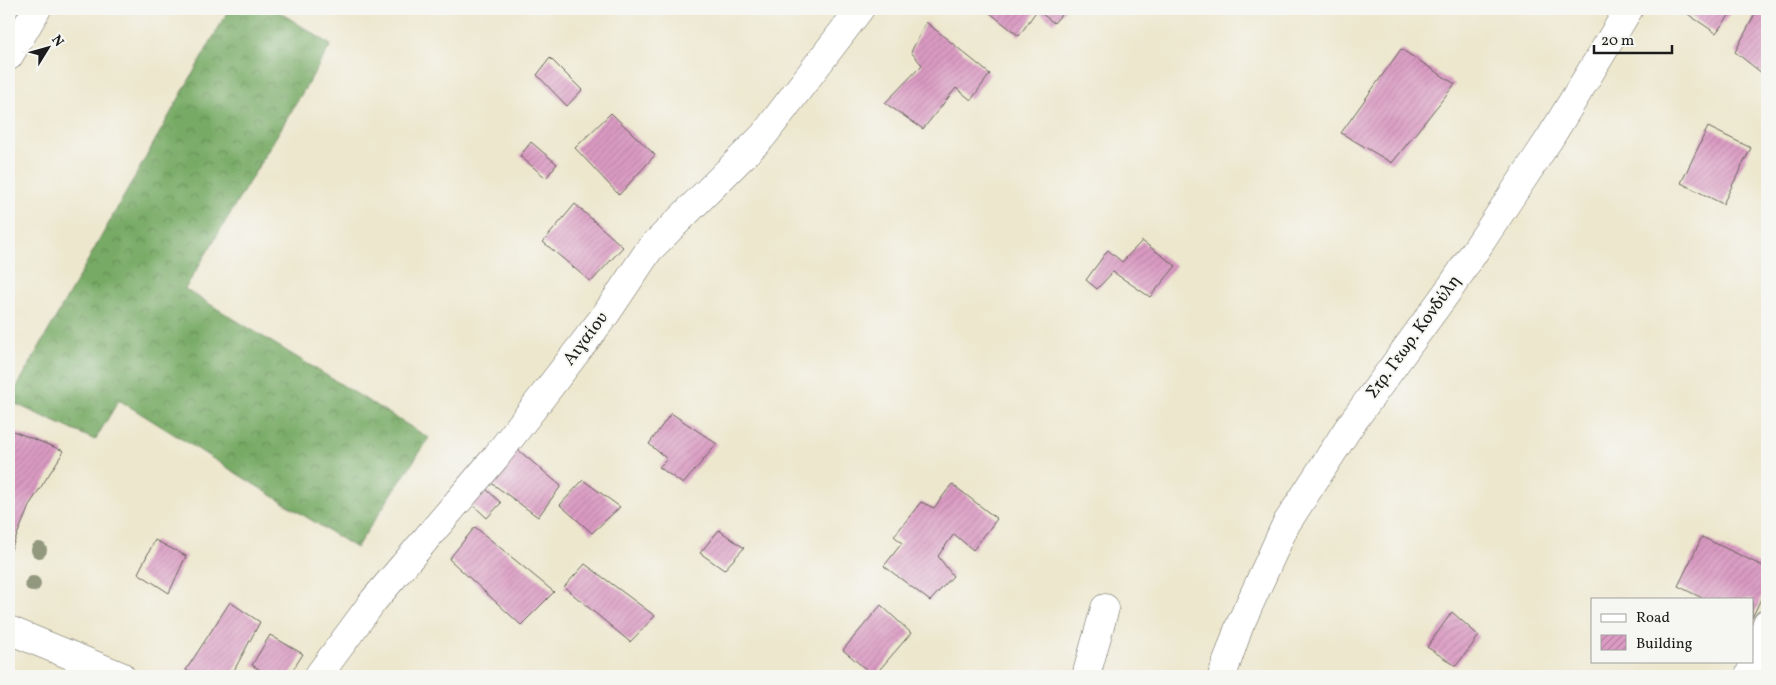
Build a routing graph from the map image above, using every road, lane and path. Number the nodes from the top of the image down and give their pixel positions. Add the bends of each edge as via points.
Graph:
1 (37, 9) edge
2 (860, 9) edge
3 (1629, 9) edge
4 (16, 29) edge
5 (9, 56) edge
6 (1105, 608) dead end
7 (1767, 623) edge
8 (9, 630) edge
9 (1754, 661) edge
10 (1754, 662) edge
11 (121, 676) edge
12 (318, 676) edge
13 (1086, 676) edge
14 (1222, 676) edge
15 (1749, 676) edge

1 - 4 street
2 - 12 street, Αιγαίου via 764,136 648,250 606,314 495,458 374,600
3 - 14 street, Στρ. Γεωρ. Κονδύλη via 1550,138 1453,284 1349,427 1286,524 1239,627
4 - 5 street
6 - 13 street
7 - 9 street
8 - 11 street
10 - 15 street

